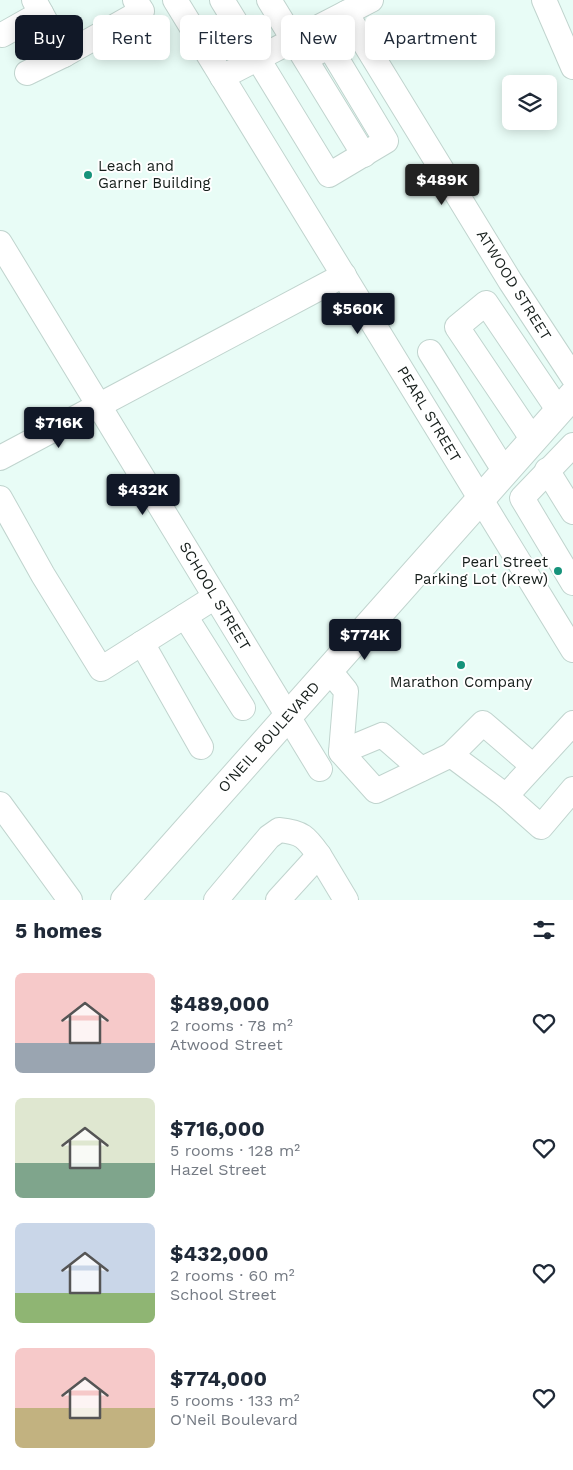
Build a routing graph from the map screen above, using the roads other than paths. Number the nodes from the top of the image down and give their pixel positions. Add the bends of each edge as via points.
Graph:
1 (135, 0) edge
2 (175, 0) edge
3 (222, 0) edge
4 (269, 0) edge
5 (544, 0) edge
6 (355, 5) edge
7 (38, 6) edge
8 (231, 15) edge
9 (342, 15) edge
10 (281, 19) edge
11 (2, 35) dead end
12 (83, 44) edge
13 (54, 60) edge
14 (254, 60) edge
15 (259, 60) edge
16 (338, 60) edge
17 (573, 67) edge
18 (27, 73) dead end
19 (222, 77) junction
20 (0, 243) edge
21 (344, 275) junction
22 (430, 352) dead end
23 (573, 377) edge
24 (566, 403) edge
25 (99, 406) junction
26 (533, 440) junction
27 (573, 445) edge
28 (0, 458) edge
29 (547, 470) junction
30 (505, 472) junction
31 (0, 498) edge
32 (481, 499) junction
33 (573, 512) edge
34 (573, 583) edge
35 (216, 597) junction
36 (185, 616) junction
37 (142, 643) junction
38 (573, 650) edge
39 (328, 670) junction
40 (243, 708) dead end
41 (288, 716) junction
42 (573, 723) edge
43 (201, 747) dead end
44 (341, 752) junction
45 (451, 755) junction
46 (534, 766) junction
47 (320, 769) dead end
48 (421, 769) junction
49 (573, 789) edge
50 (506, 796) junction
51 (0, 804) edge
52 (319, 855) junction
53 (70, 900) edge
54 (125, 900) edge
55 (216, 900) edge
56 (278, 900) edge
57 (346, 900) edge

1 - 12 street via 142,11
2 - 19 street, PEARL STREET
3 - 8 street
4 - 10 street
5 - 17 street
6 - 9 street
6 - 23 street, ATWOOD STREET via 510,281
7 - 11 street
13 - 18 street
14 - 19 street
15 - 16 street via 328,175 386,142
19 - 21 street, PEARL STREET
20 - 25 street, SCHOOL STREET
21 - 25 street
21 - 32 street, PEARL STREET
22 - 30 street
24 - 26 main road, O'NEIL BOULEVARD
24 - 26 street via 486,303 457,327
25 - 28 street
25 - 35 street, SCHOOL STREET
26 - 30 main road, O'NEIL BOULEVARD
27 - 29 street
29 - 33 street
29 - 34 street via 522,498
30 - 32 main road, O'NEIL BOULEVARD
31 - 37 street via 43,575 102,669
32 - 38 street, PEARL STREET
32 - 39 main road, O'NEIL BOULEVARD
35 - 36 street
35 - 41 street, SCHOOL STREET
36 - 37 street
36 - 40 street
37 - 43 street
39 - 41 main road, O'NEIL BOULEVARD
39 - 44 street via 346,691
41 - 47 street, SCHOOL STREET
41 - 54 main road, O'NEIL BOULEVARD
42 - 46 street
44 - 48 street via 382,735
44 - 48 street via 376,791
45 - 46 street via 483,723
45 - 48 street
45 - 50 street
46 - 50 street
49 - 50 street via 541,827
51 - 53 street
52 - 55 street via 308,839 297,832 280,830 270,837
52 - 56 street
52 - 57 street

